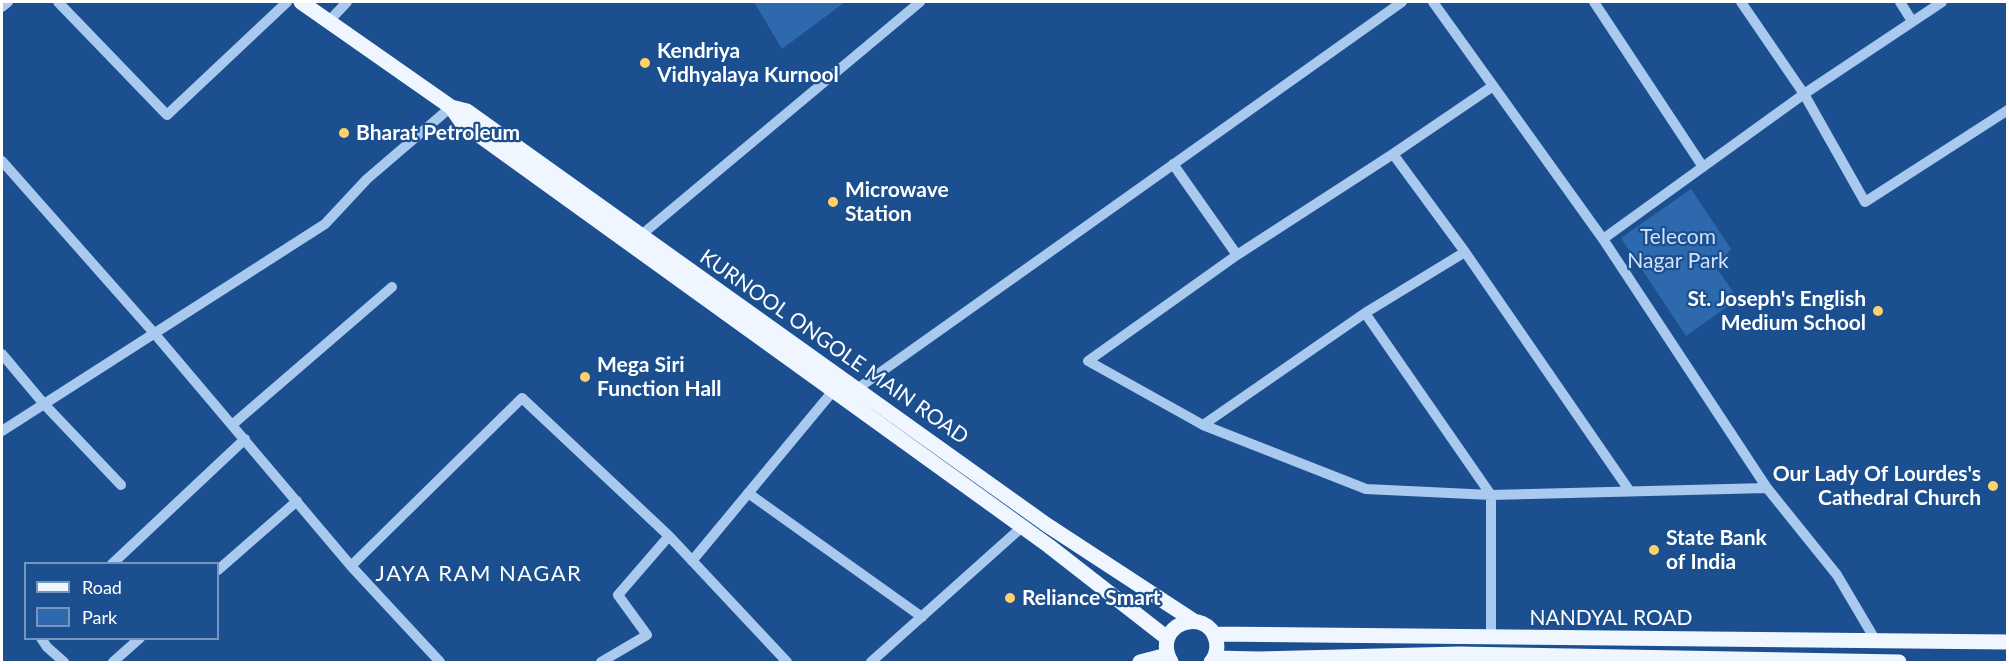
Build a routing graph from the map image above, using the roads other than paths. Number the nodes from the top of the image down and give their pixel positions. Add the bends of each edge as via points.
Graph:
1 (8, 2) edge
2 (58, 2) edge
3 (287, 2) edge
4 (301, 2) edge
5 (347, 2) edge
6 (921, 2) edge
7 (1402, 2) edge
8 (1433, 2) edge
9 (1594, 2) edge
10 (1741, 2) edge
11 (1900, 2) edge
12 (1942, 2) edge
13 (2, 7) edge
14 (330, 20) junction
15 (1912, 21) junction
16 (1493, 86) junction
17 (1804, 94) junction
18 (451, 107) junction
19 (2007, 110) edge
20 (1393, 154) junction
21 (2, 161) edge
22 (1173, 164) junction
23 (1703, 167) junction
24 (640, 236) junction
25 (1603, 239) junction
26 (1465, 252) junction
27 (1237, 255) junction
28 (392, 287) dead end
29 (1365, 314) junction
30 (154, 333) junction
31 (2, 354) edge
32 (857, 389) junction
33 (833, 391) junction
34 (44, 404) junction
35 (232, 425) junction
36 (1203, 425) junction
37 (2, 431) edge
38 (245, 439) junction
39 (122, 485) dead end
40 (1767, 488) junction
41 (1629, 490) junction
42 (748, 494) junction
43 (1491, 495) junction
44 (297, 501) junction
45 (1022, 527) junction
46 (669, 536) junction
47 (692, 561) junction
48 (114, 562) edge
49 (351, 566) junction
50 (219, 569) edge
51 (921, 617) junction
52 (1194, 621) junction
53 (1214, 634) junction
54 (1167, 638) junction
55 (1491, 638) junction
56 (42, 640) edge
57 (139, 640) edge
58 (1876, 641) junction
59 (2007, 642) edge
60 (1459, 658) edge
61 (1169, 659) edge
62 (1212, 660) edge
63 (1262, 661) edge
64 (1767, 661) edge
65 (64, 663) edge
66 (113, 663) edge
67 (440, 663) edge
68 (601, 663) edge
69 (787, 663) edge
70 (871, 663) edge
71 (1140, 663) edge
72 (1899, 663) edge

1 - 13 street
2 - 3 street via 167,115
4 - 14 main road, KURNOOL ONGOLE MAIN ROAD
5 - 14 street
6 - 24 street
7 - 22 street
8 - 16 street
9 - 23 street
10 - 17 street
11 - 15 street
12 - 15 street
14 - 18 main road, KURNOOL ONGOLE MAIN ROAD
15 - 17 street
16 - 20 street
16 - 25 street
17 - 19 street via 1865,202
17 - 23 street
18 - 24 main road, KURNOOL ONGOLE MAIN ROAD via 467,111
18 - 30 street via 367,178 325,224
18 - 33 main road, KURNOOL ONGOLE MAIN ROAD via 462,123
20 - 26 street
20 - 27 street
21 - 30 street
22 - 27 street
22 - 32 street
23 - 25 street
24 - 32 main road, KURNOOL ONGOLE MAIN ROAD
25 - 40 street
26 - 29 street
26 - 41 street
27 - 36 street via 1088,362
28 - 35 street
29 - 36 street
29 - 43 street
30 - 34 street
30 - 35 street
31 - 34 street
32 - 52 main road, KURNOOL ONGOLE MAIN ROAD via 1047,525
33 - 42 street
33 - 45 main road, KURNOOL ONGOLE MAIN ROAD
34 - 37 street
34 - 39 street
35 - 38 street
36 - 43 street via 1366,489
38 - 44 street
38 - 48 street
40 - 41 street
40 - 58 street via 1837,575
41 - 43 street
42 - 47 street
42 - 51 street
43 - 55 street
44 - 49 street
44 - 50 street
45 - 51 street
45 - 54 main road, KURNOOL ONGOLE MAIN ROAD
46 - 47 street
46 - 49 street via 522,398
46 - 68 street via 618,595 647,634
47 - 69 street
49 - 67 street
51 - 70 street
52 - 53 main road, KURNOOL ONGOLE MAIN ROAD
52 - 54 main road via 1178,625
53 - 55 main road, NANDYAL ROAD
53 - 62 main road
54 - 61 main road
55 - 58 main road, NANDYAL ROAD
56 - 65 street
57 - 66 street
58 - 59 main road, NANDYAL ROAD
60 - 63 main road, NANDYAL ROAD
60 - 64 main road, NANDYAL ROAD
61 - 71 main road
62 - 63 main road, NANDYAL ROAD
64 - 72 main road, NANDYAL ROAD

